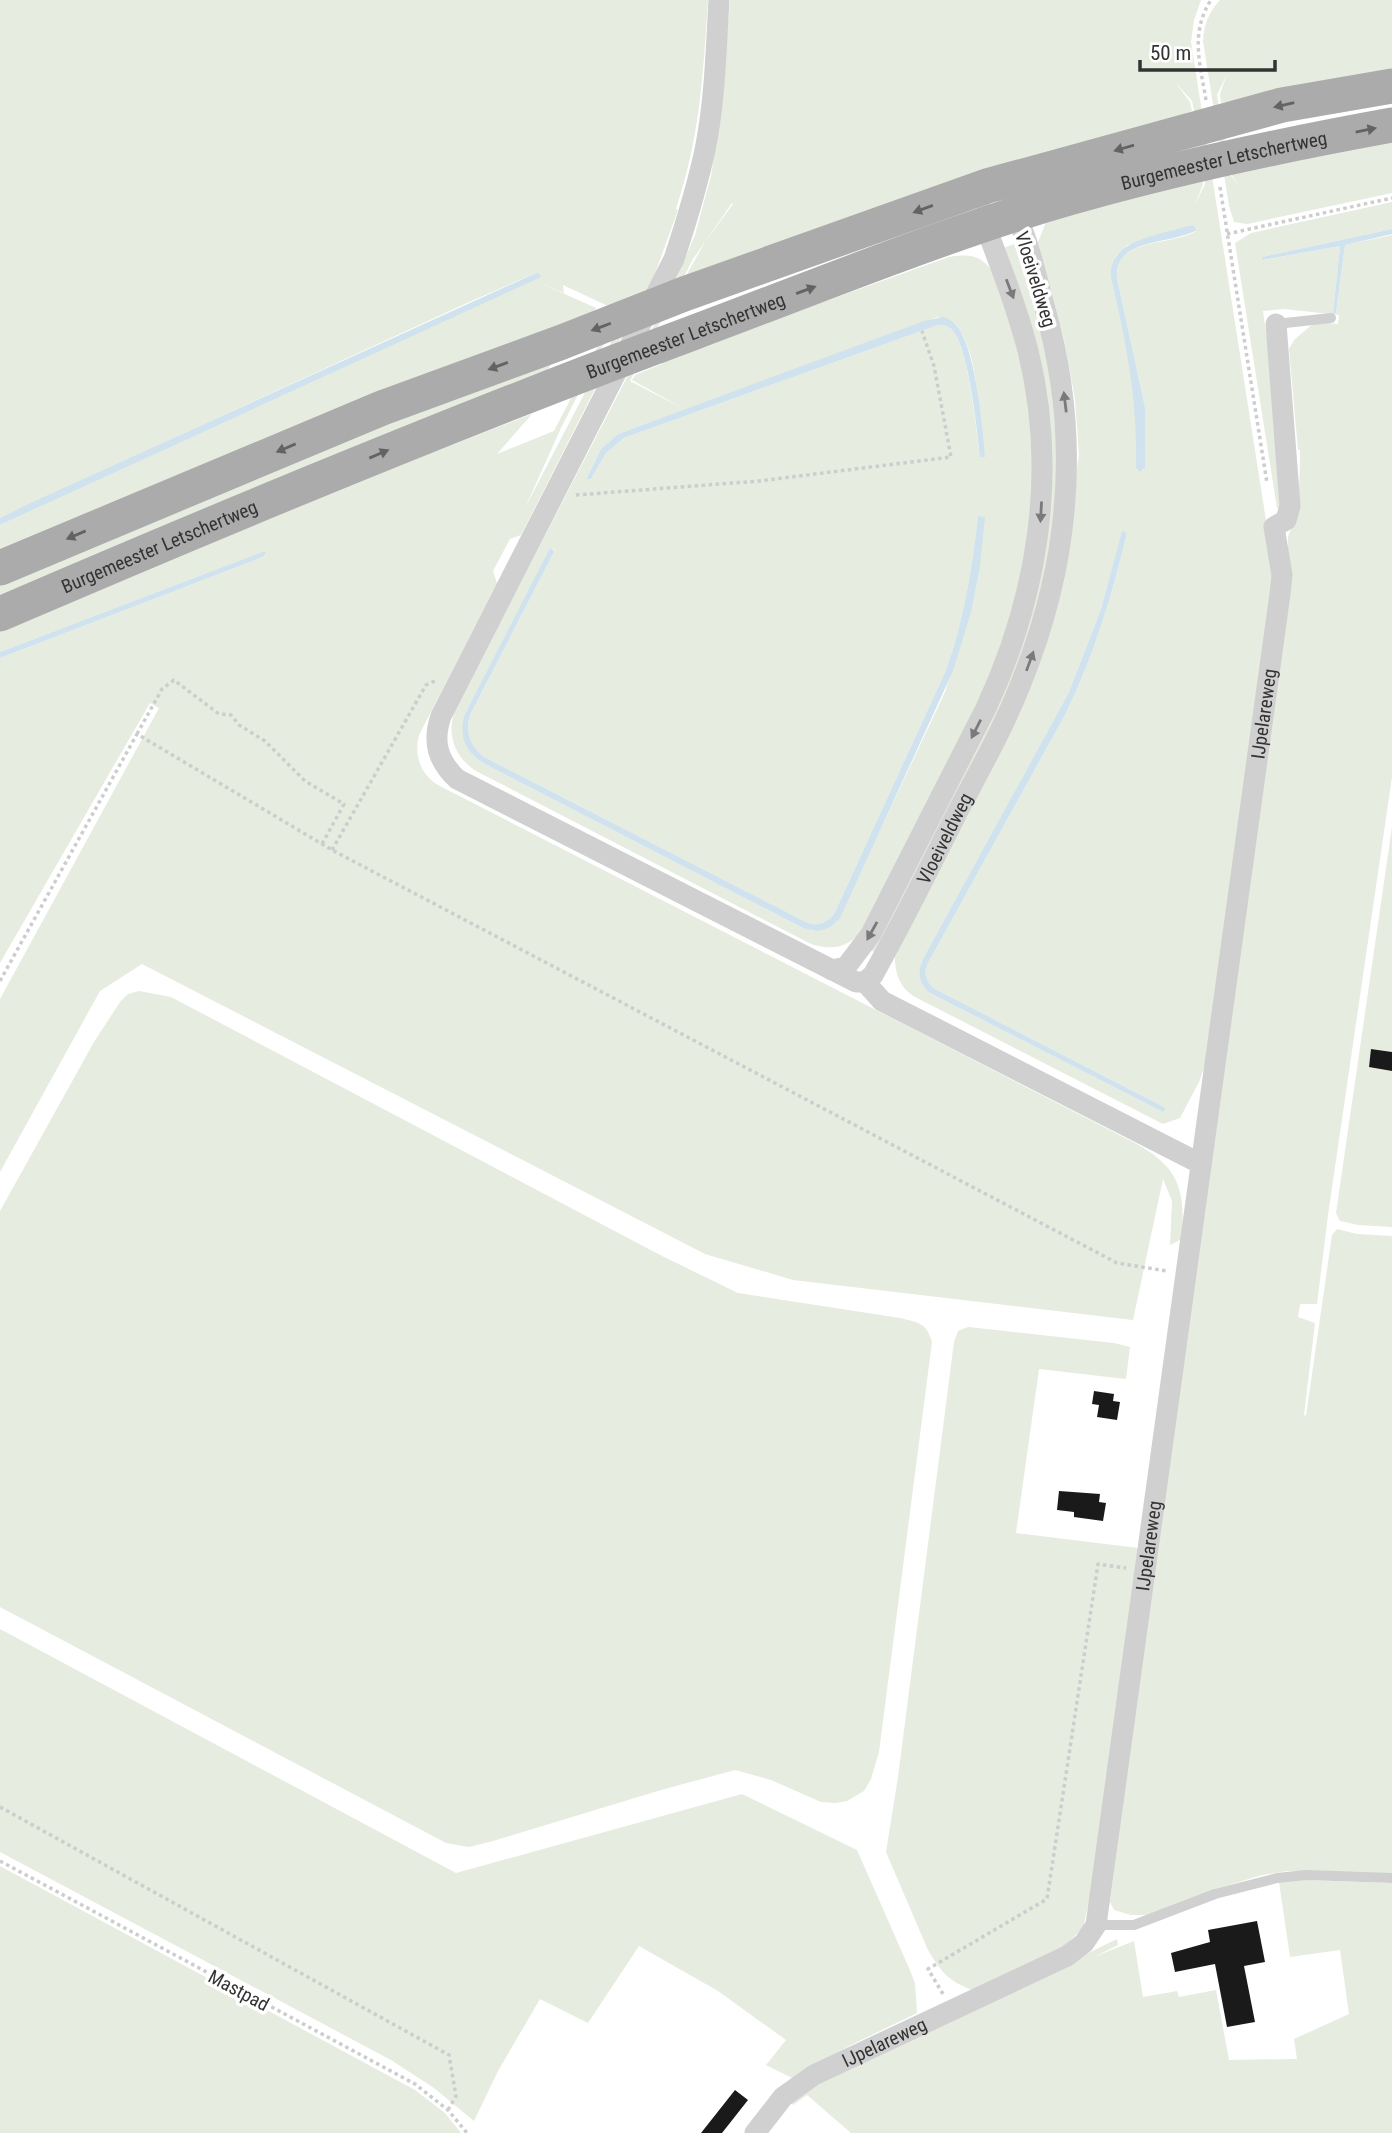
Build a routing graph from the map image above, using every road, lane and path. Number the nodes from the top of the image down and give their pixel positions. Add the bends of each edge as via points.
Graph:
1 (719, 0) edge
2 (1392, 86) edge
3 (1392, 125) edge
4 (987, 186) junction
5 (1392, 198) edge
6 (1001, 220) junction
7 (1331, 318) dead end
8 (1276, 324) joint
9 (922, 331) dead end
10 (1264, 461) dead end
11 (557, 491) junction
12 (0, 568) edge
13 (0, 614) edge
14 (467, 665) junction
15 (137, 734) junction
16 (322, 844) junction
17 (332, 850) junction
18 (832, 970) junction
19 (0, 981) edge
20 (865, 982) junction
21 (1201, 1164) junction
22 (1186, 1273) junction
23 (1145, 1571) junction
24 (0, 1807) edge
25 (0, 1861) edge
26 (1392, 1878) edge
27 (1096, 1925) junction
28 (952, 2011) junction
29 (448, 2110) junction
30 (467, 2133) edge
31 (755, 2133) edge

1 - 11 street via 707,138 691,209 674,259
2 -> 4 main road, Burgemeester Letschertweg via 1226,120
6 -> 3 main road, Burgemeester Letschertweg via 1211,161
4 - 6 street, Vloeiveldweg
4 - 6 street, Vloeiveldweg
4 -> 12 main road, Burgemeester Letschertweg via 383,408
5 - 10 path via 1227,234
13 -> 6 main road, Burgemeester Letschertweg via 561,382
6 -> 18 street, Vloeiveldweg via 1014,301 1035,384 1042,451 1040,528 1032,575 1003,672 980,720 871,934 846,967
20 -> 6 street, Vloeiveldweg via 890,946 1021,684 1040,634 1055,570 1067,470 1060,365 1050,323
7 - 8 lane, IJpelareweg
8 - 21 street, IJpelareweg via 1290,506 1286,520 1274,527 1282,575 1280,593
9 - 11 path via 951,457 759,481 580,496
11 - 14 street
14 - 17 path via 426,685
14 - 18 street via 436,731 443,766 457,779
15 - 16 path
15 - 16 path via 162,689 174,680 219,714 231,715 305,781 344,804
15 - 19 path
16 - 17 path
17 - 22 path via 1117,1263
18 - 20 street
20 - 21 street via 882,1001
21 - 22 street, IJpelareweg
22 - 23 street, IJpelareweg
23 - 27 street, IJpelareweg
23 - 28 path via 1098,1564 1047,1899 928,1969
24 - 29 path via 449,2055 456,2096
25 - 29 path, Mastpad via 415,2084
26 - 27 lane via 1277,1878 1215,1894 1134,1925
27 - 28 street, IJpelareweg via 1084,1943 1067,1956
28 - 31 street, IJpelareweg via 814,2075 783,2097
29 - 30 path, Mastpad

